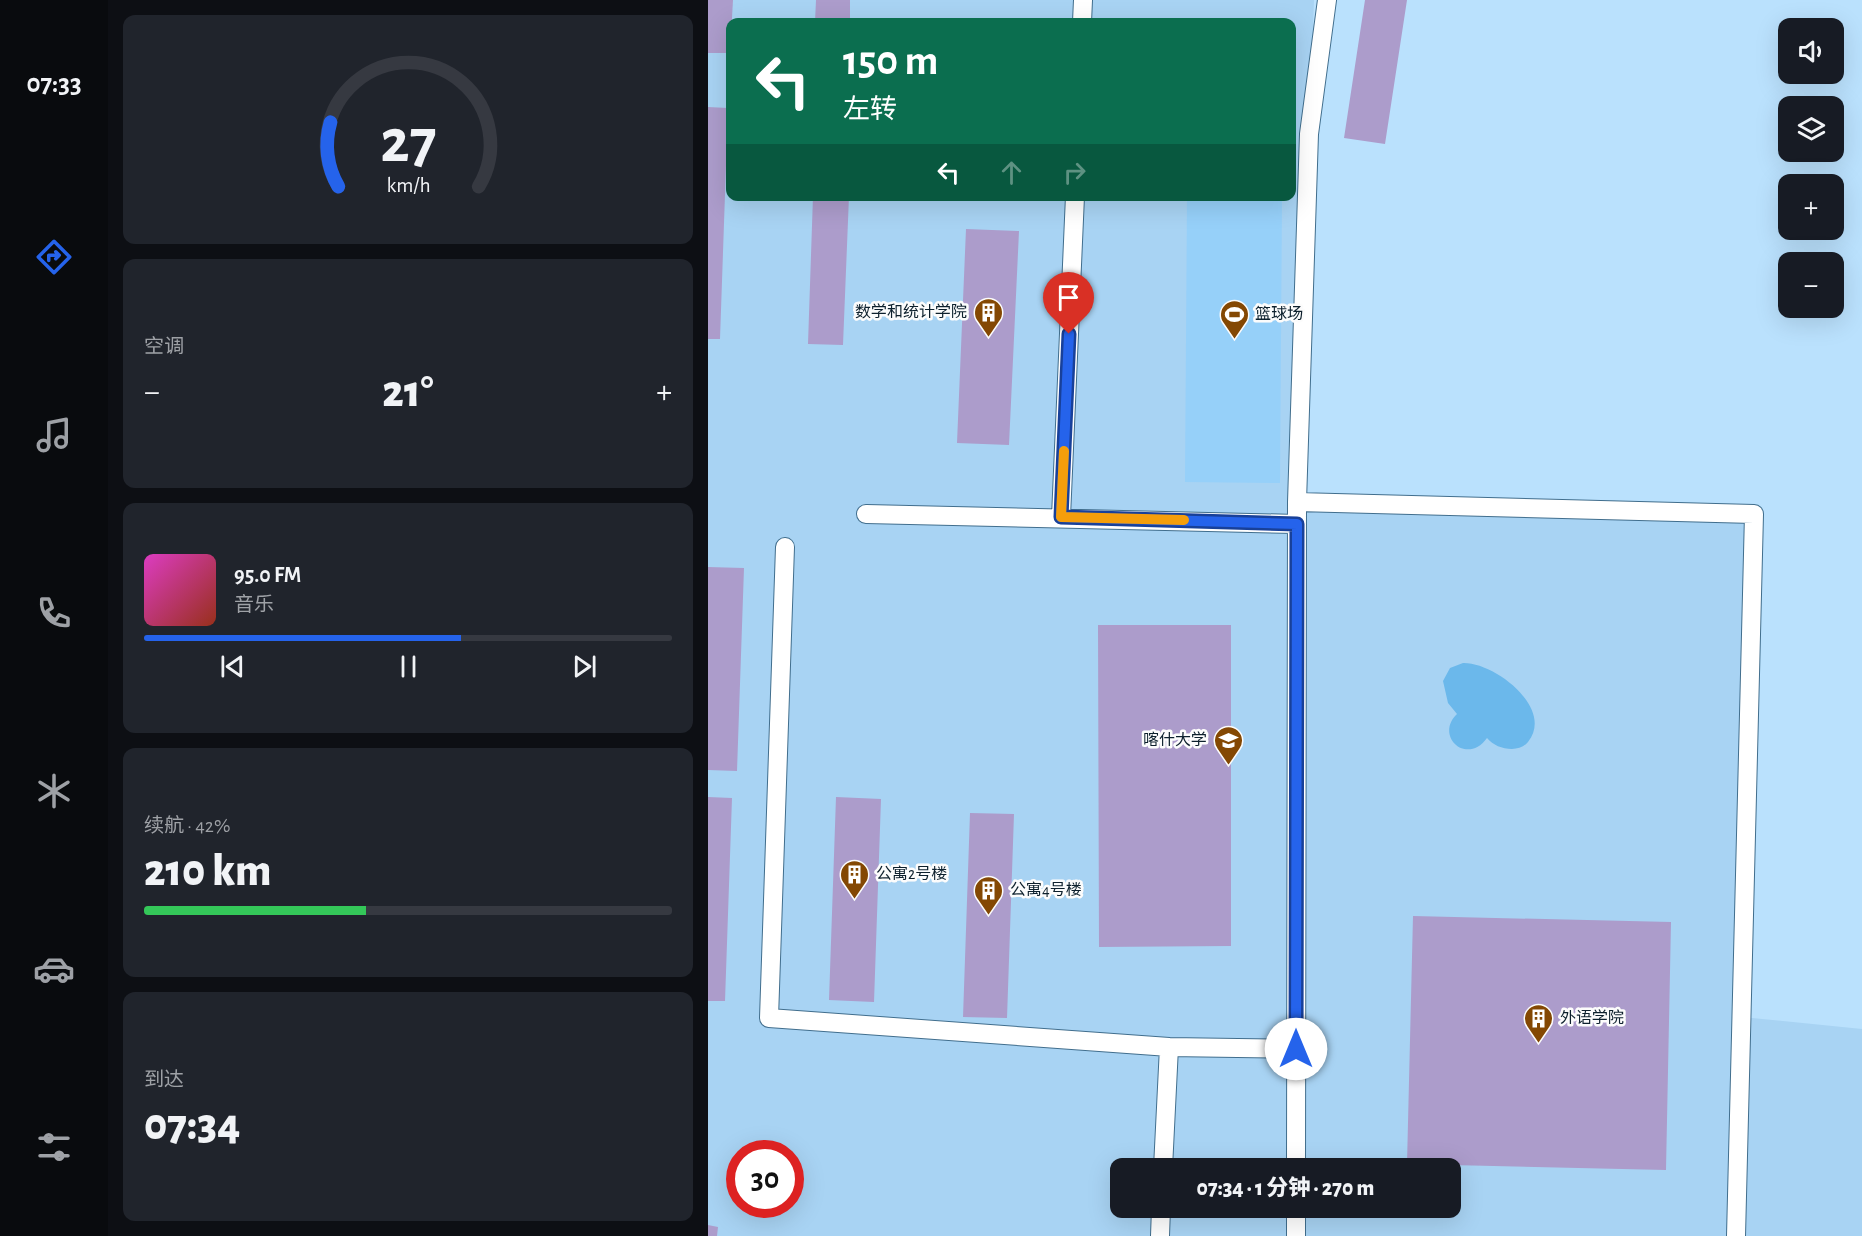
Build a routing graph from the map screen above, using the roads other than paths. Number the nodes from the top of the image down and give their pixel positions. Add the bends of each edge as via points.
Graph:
1 (1083, 0) edge
2 (1327, 0) edge
3 (1082, 18) edge
4 (1075, 201) edge
5 (1297, 501) junction
6 (866, 514) dead end
7 (1061, 517) junction
8 (1297, 524) junction
9 (785, 547) dead end
10 (1169, 1047) junction
11 (1296, 1049) junction
12 (1163, 1158) edge
13 (1296, 1158) edge
14 (1161, 1218) edge
15 (1296, 1218) edge
16 (1160, 1236) edge
17 (1296, 1236) edge
18 (1736, 1236) edge

1 - 3 street
2 - 5 street via 1309,134
4 - 7 street
5 - 8 street
5 - 18 street via 1754,514
6 - 7 street
7 - 8 street
8 - 11 street
9 - 10 street via 769,1018
10 - 11 street
10 - 12 street
11 - 13 street
14 - 16 street
15 - 17 street

